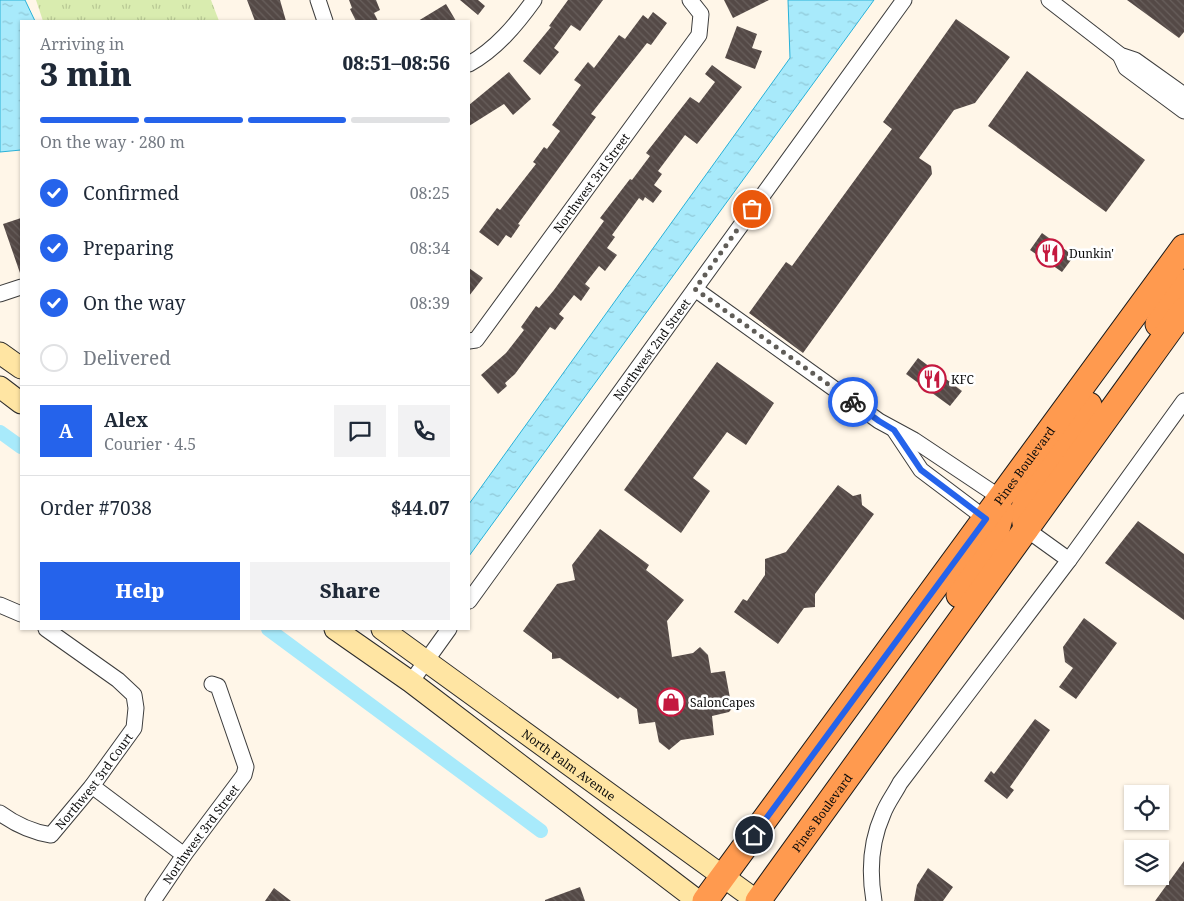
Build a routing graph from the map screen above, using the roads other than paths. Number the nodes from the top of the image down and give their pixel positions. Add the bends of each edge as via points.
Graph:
1 (318, 0) edge
2 (534, 0) edge
3 (690, 0) edge
4 (904, 0) edge
5 (1049, 0) edge
6 (325, 20) edge
7 (1120, 55) junction
8 (470, 63) edge
9 (1184, 95) edge
10 (1184, 111) edge
11 (1184, 247) edge
12 (1184, 282) edge
13 (20, 287) edge
14 (695, 289) junction
15 (0, 294) edge
16 (1184, 310) edge
17 (1129, 322) junction
18 (470, 341) edge
19 (0, 353) edge
20 (20, 367) edge
21 (0, 387) edge
22 (1124, 393) junction
23 (1184, 401) edge
24 (20, 402) edge
25 (894, 430) junction
26 (1001, 498) junction
27 (986, 519) junction
28 (1026, 529) junction
29 (1069, 560) junction
30 (470, 600) edge
31 (0, 605) edge
32 (20, 614) edge
33 (47, 630) edge
34 (336, 630) edge
35 (383, 630) edge
36 (448, 630) edge
37 (426, 660) junction
38 (411, 682) junction
39 (212, 684) dead end
40 (901, 702) junction
41 (92, 786) junction
42 (0, 813) edge
43 (184, 855) junction
44 (724, 876) junction
45 (153, 901) edge
46 (698, 901) edge
47 (705, 901) edge
48 (757, 901) edge
49 (874, 901) edge

1 - 6 street
2 - 8 street via 516,25 485,55
3 - 18 street, Northwest 3rd Street via 701,14 699,35 476,340
4 - 14 street, Northwest 2nd Street
5 - 7 street
7 - 9 street via 1135,60
7 - 10 street via 1126,68
11 - 17 highway, Pines Boulevard
12 - 22 highway via 1167,305
13 - 15 street
14 - 25 street
14 - 30 street, Northwest 2nd Street
16 - 22 highway, Pines Boulevard
17 - 26 highway, Pines Boulevard
17 - 28 highway via 1125,343 1111,373 1028,494 1023,511
19 - 20 main road
21 - 24 main road
22 - 28 highway, Pines Boulevard
23 - 29 street
25 - 26 street
25 - 27 street via 921,470
26 - 27 highway, Pines Boulevard
26 - 40 highway via 994,536 916,666
27 - 44 highway, Pines Boulevard
28 - 29 street
28 - 40 highway, Pines Boulevard
29 - 49 street via 900,783 883,813 873,846 871,882
31 - 32 street
33 - 41 street, Northwest 3rd Court via 134,695 134,728
34 - 38 main road
35 - 37 main road, North Palm Avenue
36 - 37 street
37 - 38 street
37 - 44 main road, North Palm Avenue
38 - 46 main road
39 - 43 street, Northwest 3rd Street via 218,686 246,767 244,776
40 - 48 highway, Pines Boulevard
41 - 42 street, Northwest 3rd Court via 51,835 24,827
41 - 43 street
43 - 45 street, Northwest 3rd Street
44 - 47 highway, Pines Boulevard
44 - 48 main road, North Palm Avenue

